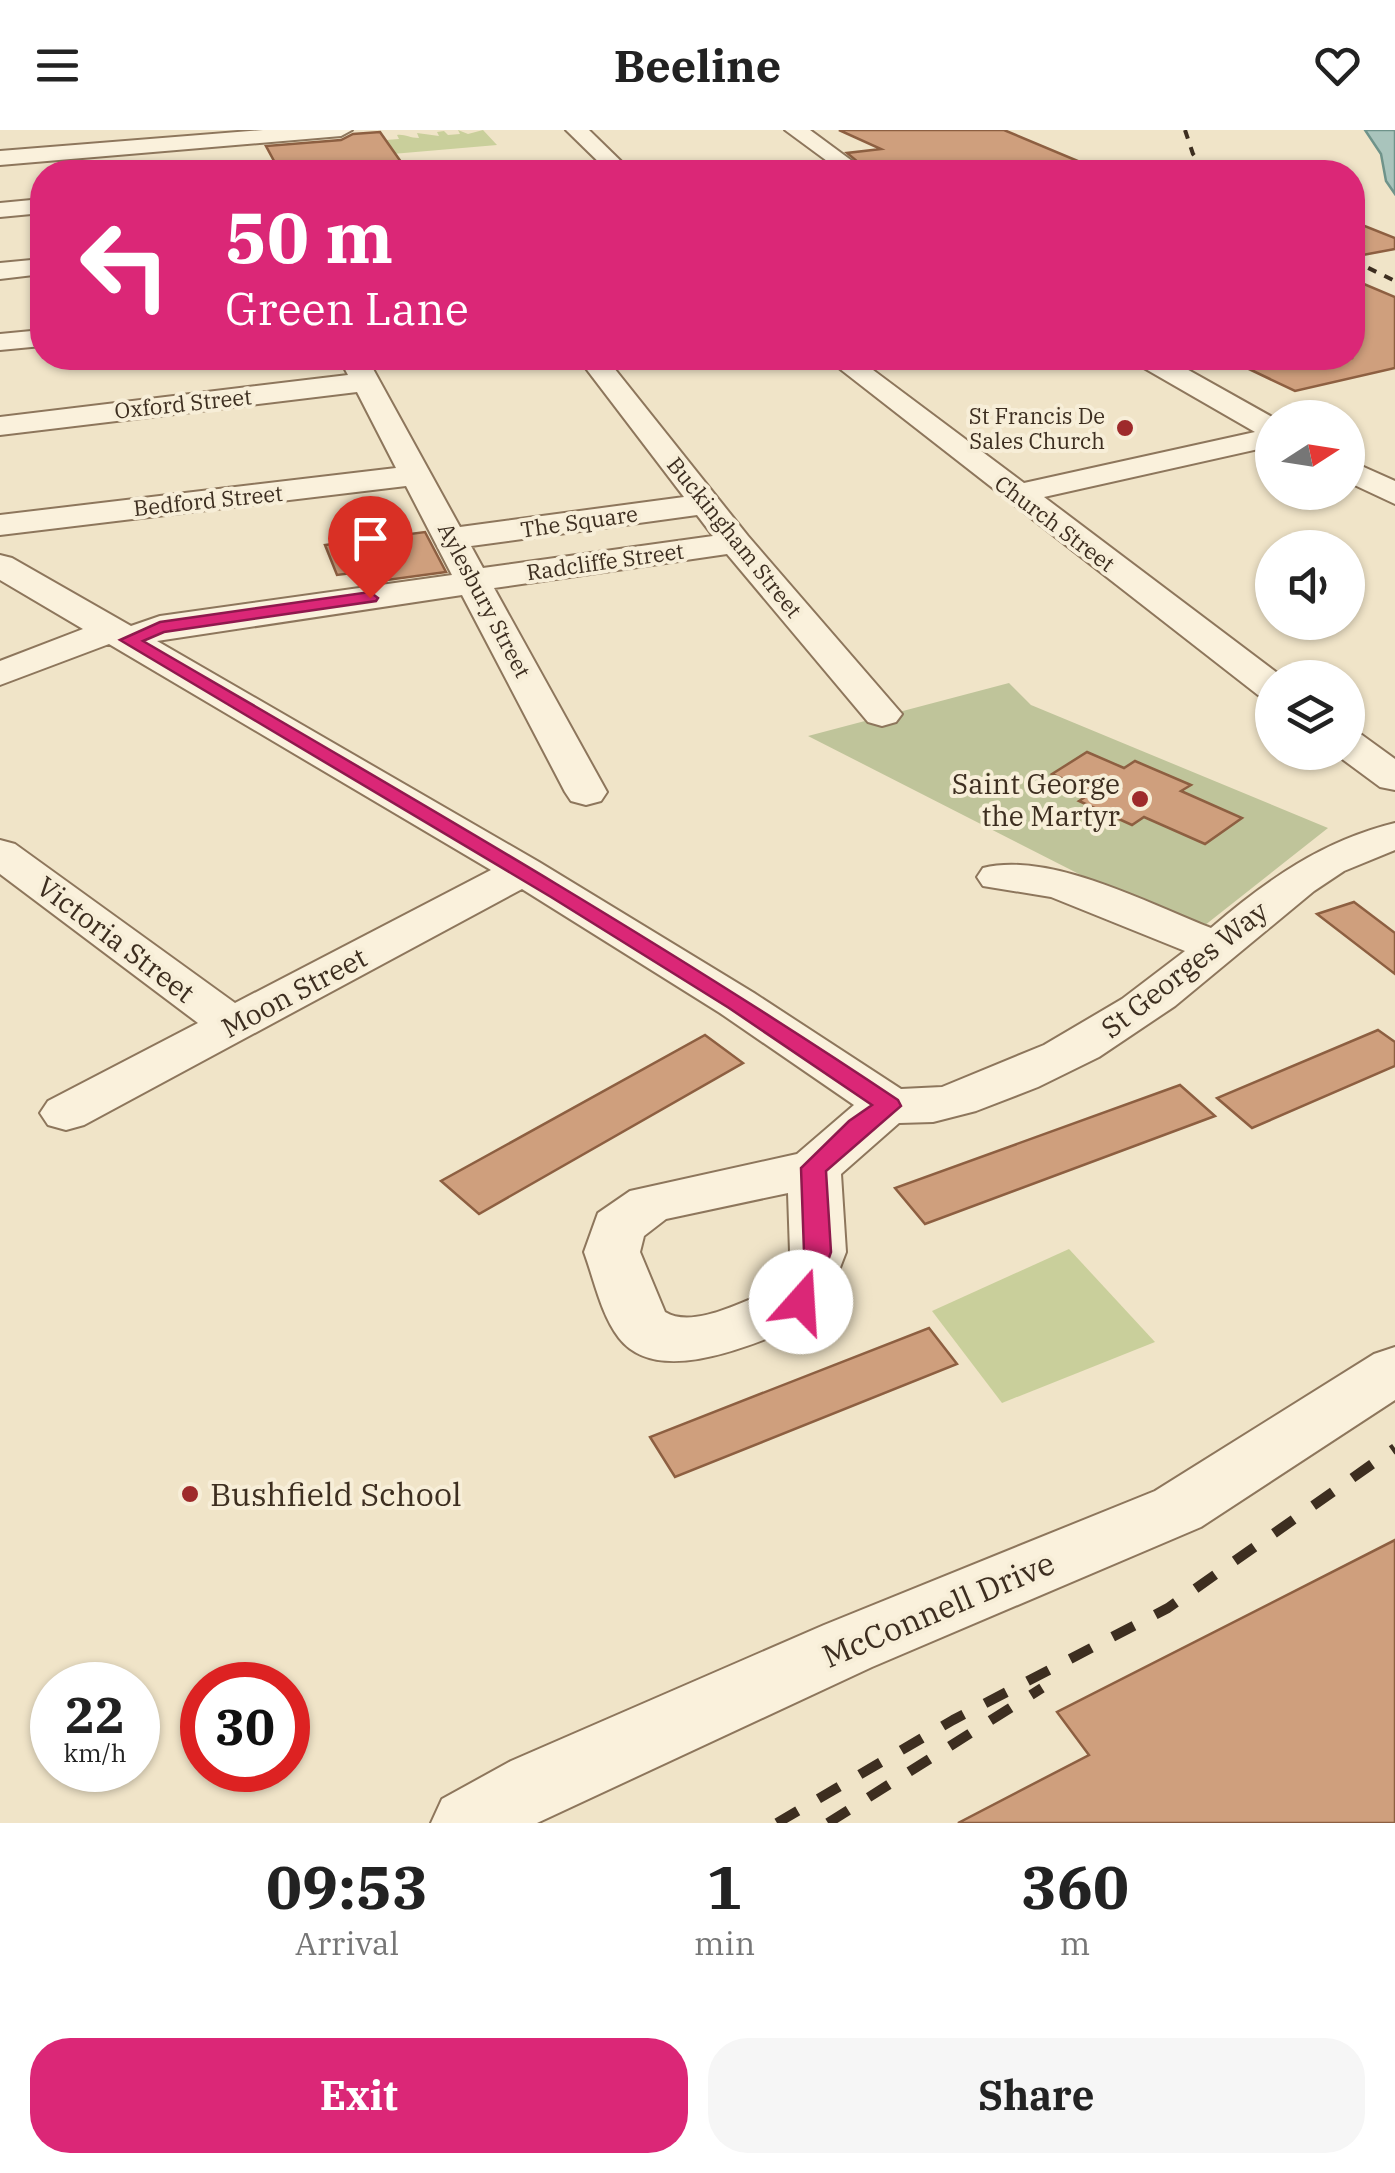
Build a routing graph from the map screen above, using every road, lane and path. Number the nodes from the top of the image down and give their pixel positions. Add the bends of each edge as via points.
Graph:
1 (341, 130) edge
2 (577, 130) edge
3 (796, 130) edge
4 (235, 134) edge
5 (0, 158) edge
6 (249, 160) edge
7 (608, 160) edge
8 (839, 160) edge
9 (30, 207) edge
10 (0, 210) edge
11 (30, 268) edge
12 (0, 271) edge
13 (30, 339) edge
14 (0, 342) edge
15 (359, 370) edge
16 (601, 370) edge
17 (856, 370) edge
18 (1166, 370) edge
19 (1255, 423) edge
20 (0, 426) edge
21 (1255, 437) edge
22 (416, 475) junction
23 (1365, 479) edge
24 (1016, 494) junction
25 (1395, 494) edge
26 (706, 504) junction
27 (0, 525) edge
28 (452, 538) junction
29 (736, 543) junction
30 (0, 564) edge
31 (475, 581) junction
32 (120, 636) junction
33 (0, 674) edge
34 (1255, 674) edge
35 (882, 714) dead end
36 (1365, 756) edge
37 (1395, 778) edge
38 (586, 792) dead end
39 (1395, 836) edge
40 (0, 853) edge
41 (522, 870) junction
42 (999, 877) dead end
43 (1217, 947) junction
44 (233, 1026) junction
45 (889, 1106) junction
46 (66, 1113) dead end
47 (814, 1168) dead end
48 (1395, 1370) edge
49 (468, 1823) edge

1 - 4 street
2 - 7 street
3 - 8 street
4 - 5 street
4 - 6 street
9 - 10 street
11 - 12 street
13 - 14 street
15 - 20 street, Oxford Street
15 - 22 street, Aylesbury Street
16 - 26 street, Buckingham Street
17 - 24 street, Church Street
18 - 19 street
21 - 24 street
22 - 27 street, Bedford Street
22 - 28 street, Aylesbury Street
23 - 25 street
24 - 34 street, Church Street
26 - 28 street, The Square
26 - 29 street, Buckingham Street
28 - 31 street, Aylesbury Street
29 - 31 street, Radcliffe Street
29 - 35 street, Buckingham Street
30 - 32 street
31 - 32 street, Radcliffe Street
31 - 38 street, Aylesbury Street
32 - 33 street, Radcliffe Street
32 - 41 street
36 - 37 street
39 - 43 street, St Georges Way via 1364,843 1282,892
40 - 44 street, Victoria Street
41 - 44 street, Moon Street
41 - 45 street
42 - 43 street via 1060,885
43 - 45 street, St Georges Way via 1104,1035 1024,1074 941,1107
44 - 46 street, Moon Street
45 - 47 street
48 - 49 street, McConnell Drive via 1178,1510 848,1646 537,1785

